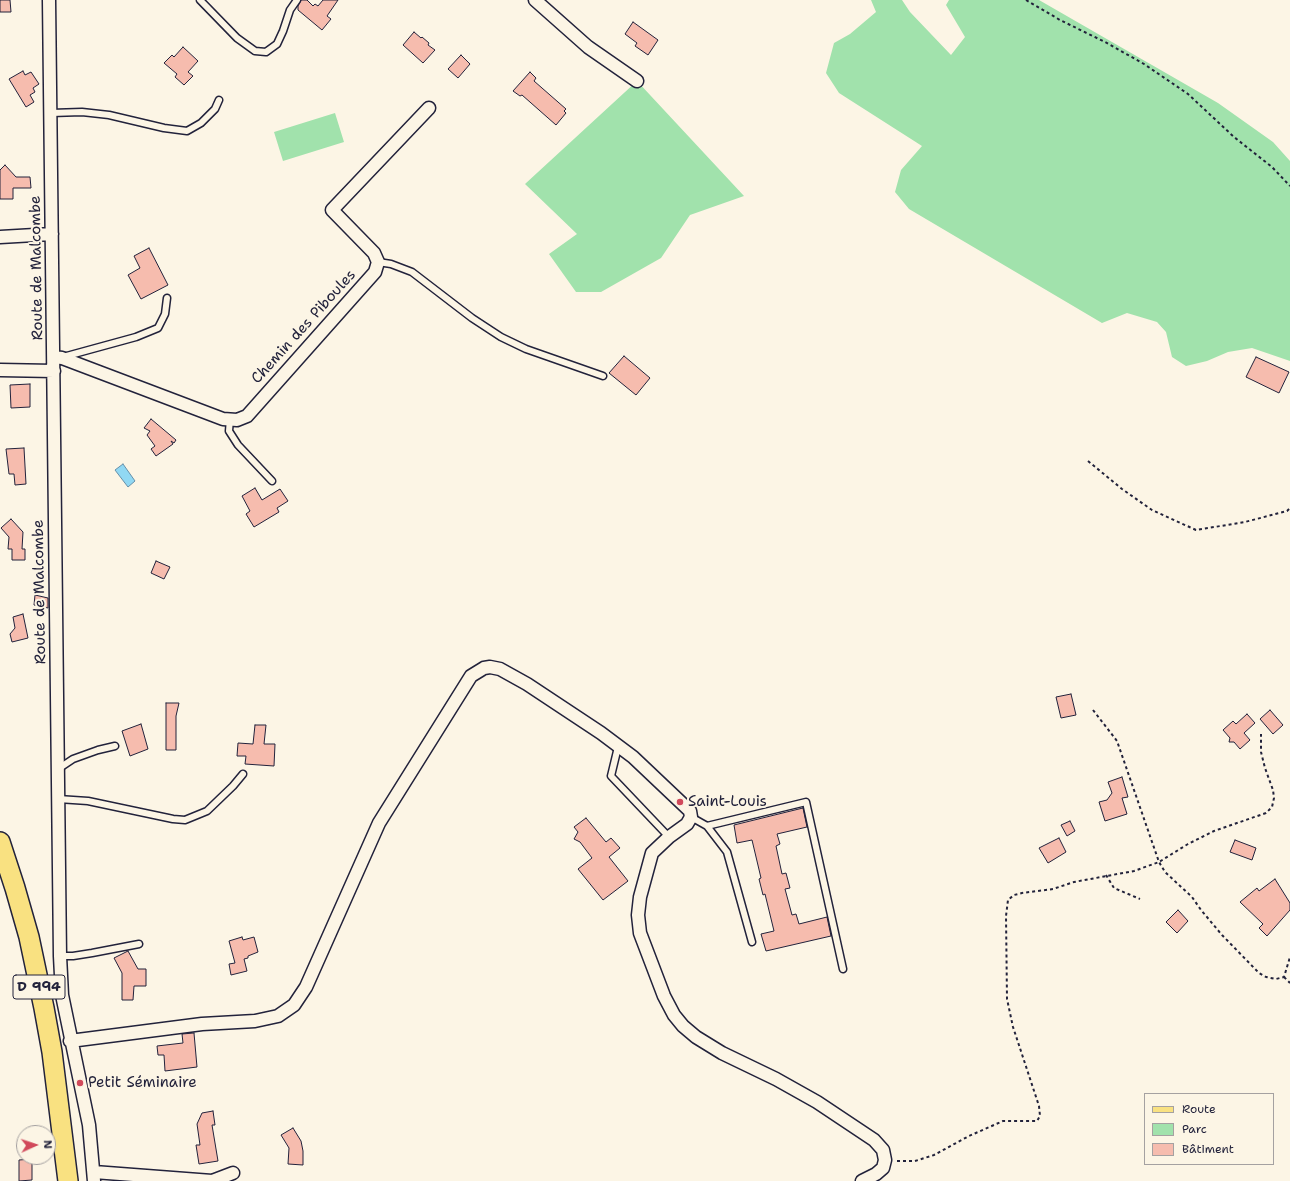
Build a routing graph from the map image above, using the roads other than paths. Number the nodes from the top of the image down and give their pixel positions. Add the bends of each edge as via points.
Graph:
1 (49, 0) edge
2 (200, 0) edge
3 (297, 0) edge
4 (535, 0) edge
5 (637, 81) dead end
6 (219, 100) dead end
7 (429, 108) dead end
8 (51, 113) junction
9 (52, 234) junction
10 (0, 237) edge
11 (378, 262) junction
12 (167, 298) dead end
13 (58, 357) junction
14 (0, 370) edge
15 (54, 371) junction
16 (603, 376) dead end
17 (230, 419) junction
18 (272, 481) dead end
19 (115, 746) dead end
20 (618, 747) junction
21 (58, 769) junction
22 (243, 774) dead end
23 (58, 799) junction
24 (691, 817) junction
25 (707, 826) junction
26 (669, 837) junction
27 (0, 842) edge
28 (752, 942) dead end
29 (139, 944) dead end
30 (60, 956) junction
31 (843, 969) dead end
32 (70, 1041) junction
33 (61, 1136) junction
34 (232, 1173) dead end
35 (94, 1176) edge
36 (62, 1181) edge
37 (68, 1181) edge
38 (862, 1181) edge

1 - 8 street, Route de Malcombe
2 - 3 lane via 237,38 255,51 266,52 277,44 290,10
4 - 5 street via 588,47
6 - 8 lane via 216,109 201,123 187,131 82,112
7 - 11 street via 332,210 374,253
8 - 9 street, Route de Malcombe
9 - 10 street
9 - 13 street, Route de Malcombe
11 - 16 lane via 412,272 501,337 526,349
11 - 17 street, Chemin des Piboules via 375,272 247,416 237,420
12 - 13 lane via 165,314 158,328 136,337
13 - 15 street, Route de Malcombe
13 - 17 street, Chemin des Piboules via 223,419
14 - 15 street
15 - 21 street, Route de Malcombe
17 - 18 lane via 229,431 238,445
19 - 21 lane via 73,759
20 - 24 street via 690,811
20 - 26 lane via 611,776
20 - 32 street via 527,684 500,669 490,667 477,672 471,676 379,823 306,987 294,1005 278,1016 255,1021 202,1024
21 - 23 street, Route de Malcombe
22 - 23 lane via 207,811 185,820 88,800
23 - 30 street, Route de Malcombe
24 - 25 lane
24 - 26 street via 687,824
25 - 28 lane via 727,852
25 - 31 lane via 806,802
26 - 38 street via 652,853 640,896 638,915 640,933 674,1015 696,1037 817,1102 874,1140 883,1150 883,1168
27 - 33 main road, D 994 via 25,923 44,1008 52,1052
29 - 30 lane
30 - 32 street, Route de Malcombe via 62,995
32 - 35 street, Route de Malcombe via 89,1125
33 - 36 main road, D 994
33 - 37 main road, D 994
34 - 35 street via 212,1180

